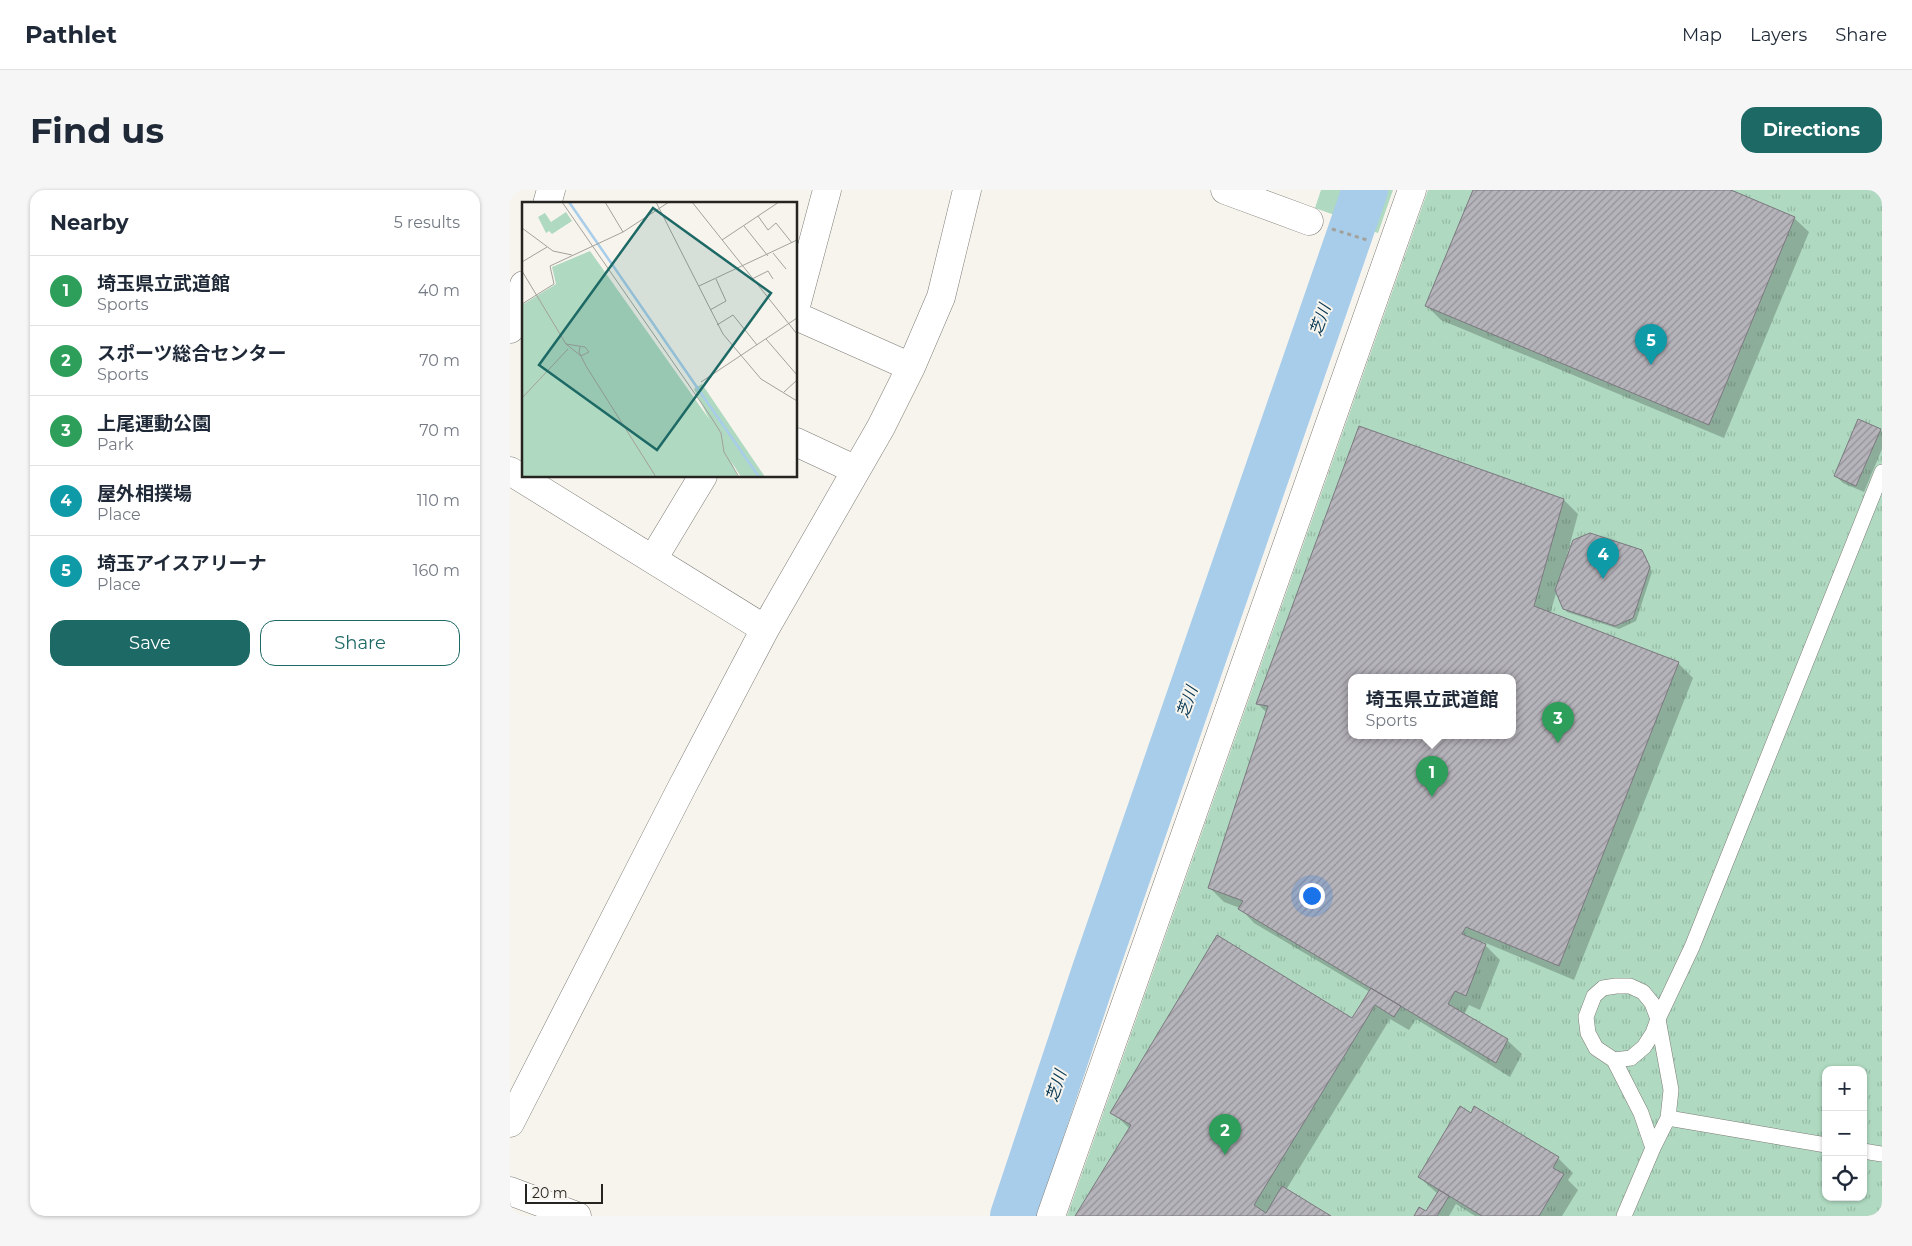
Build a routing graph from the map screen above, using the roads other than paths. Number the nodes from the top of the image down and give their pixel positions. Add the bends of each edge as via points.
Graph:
1 (827, 190) edge
2 (967, 190) edge
3 (1225, 190) edge
4 (1412, 190) edge
5 (1309, 221) road end
6 (522, 291) edge
7 (798, 299) edge
8 (798, 317) edge
9 (510, 329) edge
10 (911, 367) junction
11 (798, 443) edge
12 (856, 470) junction
13 (510, 471) edge
14 (1882, 472) edge
15 (702, 478) edge
16 (653, 560) junction
17 (765, 629) junction
18 (1658, 1019) junction
19 (1614, 1060) junction
20 (1668, 1118) junction
21 (510, 1123) edge
22 (1822, 1144) edge
23 (1653, 1148) junction
24 (1867, 1152) edge
25 (1882, 1154) edge
26 (510, 1191) edge
27 (577, 1216) edge
28 (1051, 1216) edge
29 (1624, 1216) edge

1 - 7 street
2 - 10 street via 941,297
3 - 5 street
4 - 28 street
6 - 9 street
8 - 10 street
10 - 12 street
11 - 12 street
12 - 17 street
13 - 16 street
14 - 18 lane via 1692,946
15 - 16 street
16 - 17 street
17 - 21 street
18 - 19 lane via 1644,1047 1631,1058
18 - 19 lane via 1652,1003 1643,992 1630,986 1603,988 1594,996 1586,1017 1588,1033 1596,1048
18 - 20 lane via 1671,1090
19 - 23 lane via 1641,1112
20 - 22 lane
20 - 23 lane
23 - 29 lane
24 - 25 lane
26 - 27 street

